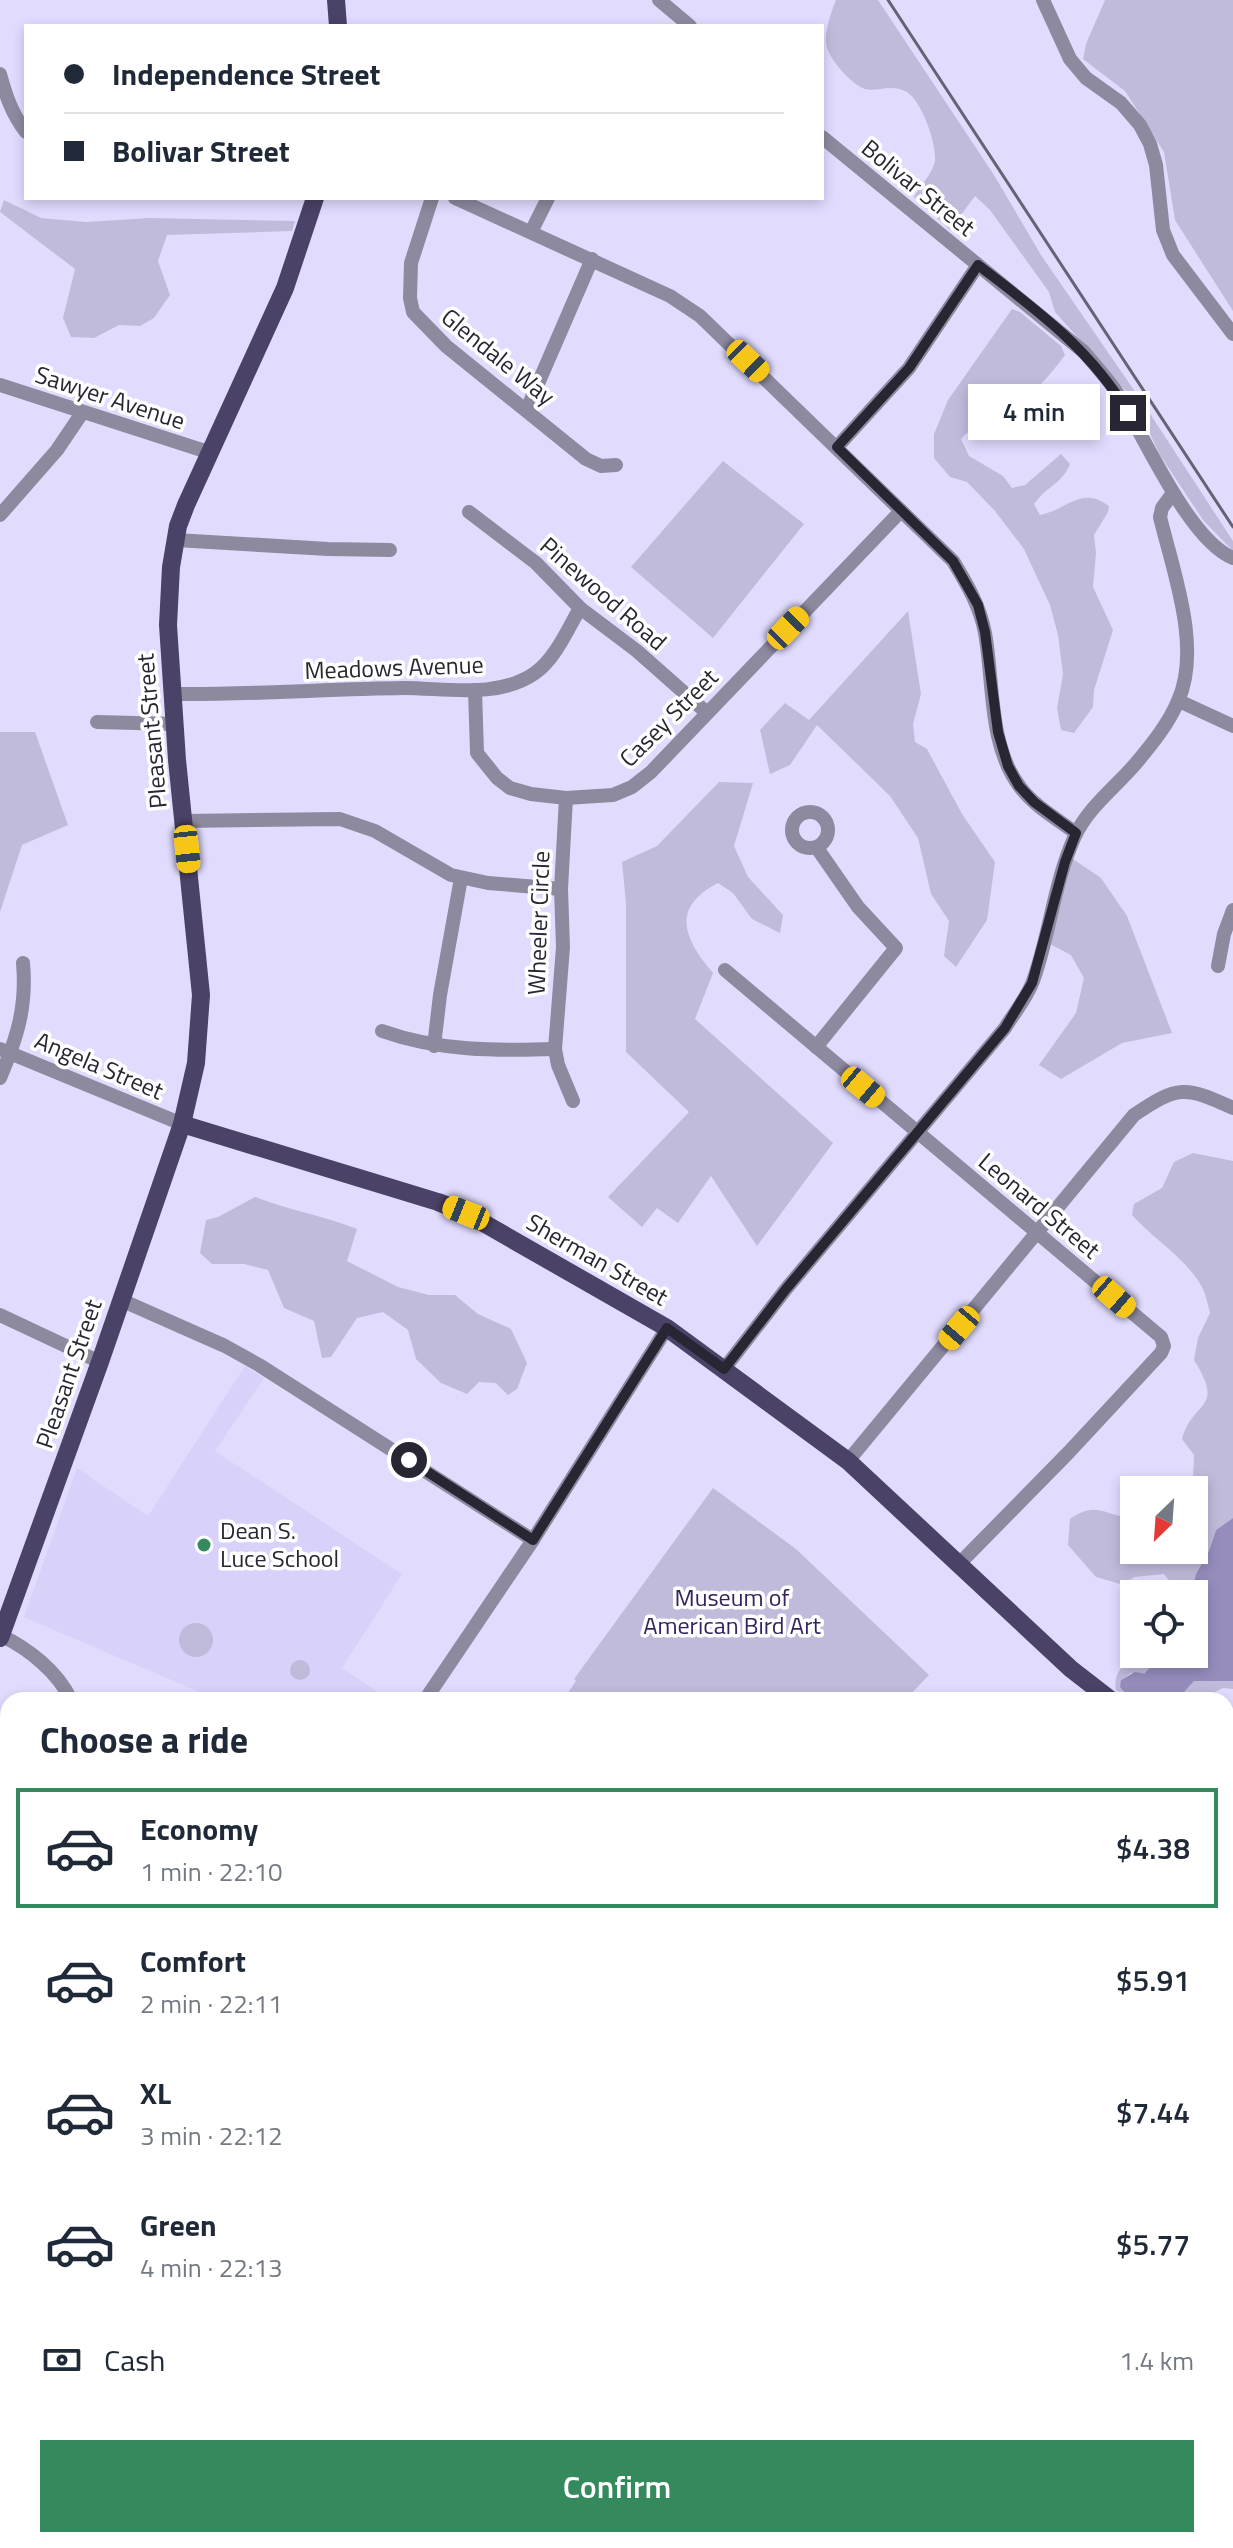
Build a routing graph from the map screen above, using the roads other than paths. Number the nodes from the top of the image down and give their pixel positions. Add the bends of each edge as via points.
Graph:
1 (336, 0) edge
2 (659, 0) edge
3 (1043, 0) edge
4 (338, 24) edge
5 (688, 24) edge
6 (0, 74) edge
7 (24, 129) edge
8 (824, 139) edge
9 (314, 200) edge
10 (431, 200) edge
11 (459, 200) edge
12 (547, 200) edge
13 (531, 232) junction
14 (592, 259) junction
15 (978, 265) junction
16 (1233, 334) edge
17 (0, 385) edge
18 (527, 409) junction
19 (82, 413) junction
20 (837, 447) junction
21 (208, 452) junction
22 (616, 465) dead end
23 (1173, 493) junction
24 (901, 511) junction
25 (469, 512) dead end
26 (0, 515) edge
27 (176, 540) junction
28 (390, 550) dead end
29 (1233, 558) edge
30 (580, 608) junction
31 (475, 690) junction
32 (172, 694) junction
33 (1179, 701) junction
34 (706, 712) junction
35 (97, 722) dead end
36 (174, 724) junction
37 (1233, 726) edge
38 (566, 798) junction
39 (183, 821) junction
40 (1076, 833) junction
41 (817, 848) dead end
42 (461, 878) junction
43 (561, 889) junction
44 (1233, 910) edge
45 (23, 963) dead end
46 (1218, 966) dead end
47 (725, 970) dead end
48 (382, 1031) dead end
49 (434, 1046) junction
50 (816, 1047) junction
51 (555, 1049) junction
52 (5, 1051) edge
53 (0, 1078) edge
54 (573, 1101) dead end
55 (1233, 1108) edge
56 (182, 1124) junction
57 (916, 1131) junction
58 (1037, 1234) junction
59 (121, 1300) junction
60 (0, 1315) edge
61 (667, 1328) junction
62 (100, 1362) junction
63 (724, 1369) junction
64 (848, 1461) junction
65 (533, 1540) junction
66 (959, 1564) junction
67 (0, 1636) edge
68 (68, 1692) edge
69 (430, 1692) edge
70 (1101, 1692) edge

1 - 4 main road
2 - 5 street
3 - 16 street via 1070,59 1140,125 1153,155 1163,230 1173,255
6 - 7 street
8 - 15 street, Bolivar Street
9 - 21 main road, Pleasant Street via 280,299
10 - 18 street, Glendale Way via 411,263 413,312 446,346
11 - 13 street
12 - 13 street
13 - 14 street
14 - 18 street
14 - 20 street via 700,316
15 - 20 street via 909,368
15 - 23 street, Bolivar Street via 1100,371
17 - 19 street, Sawyer Avenue
18 - 22 street, Glendale Way via 586,459
19 - 21 street, Sawyer Avenue
19 - 26 street
20 - 24 street
21 - 27 main road, Pleasant Street
23 - 29 street, Bolivar Street via 1207,539
23 - 33 street via 1160,517 1187,641
24 - 34 street, Casey Street
24 - 40 street via 953,561 978,605 1008,766 1034,802
25 - 30 street, Pinewood Road via 536,563
27 - 28 street
27 - 32 main road, Pleasant Street via 168,600
30 - 31 street, Meadows Avenue via 537,672 517,683
30 - 34 street, Pinewood Road
31 - 32 street, Meadows Avenue
31 - 38 street, Casey Street via 477,753 497,778 520,791
32 - 36 main road, Pleasant Street
33 - 37 street
33 - 40 street via 1136,763
34 - 38 street, Casey Street via 632,787 613,795
35 - 36 street
36 - 39 main road, Pleasant Street
38 - 43 street, Wheeler Circle
39 - 42 street via 340,819 375,831
39 - 56 main road, Pleasant Street via 201,995 196,1063
40 - 57 street via 1032,983 1005,1028
41 - 50 street via 858,907 896,948
42 - 43 street
42 - 49 street
43 - 51 street, Wheeler Circle via 563,947
44 - 46 street
45 - 52 street via 23,1012
47 - 50 street, Leonard Street
48 - 49 street
49 - 51 street
50 - 57 street, Leonard Street
51 - 54 street, Wheeler Circle
52 - 53 street
52 - 56 street, Angela Street
55 - 58 street via 1195,1093 1161,1097 1134,1115
56 - 59 main road, Pleasant Street
56 - 61 main road, Sherman Street via 466,1213
57 - 58 street, Leonard Street
57 - 63 street
58 - 64 street
58 - 66 street, Leonard Street via 1161,1337 1164,1346
59 - 62 main road, Pleasant Street
59 - 65 street via 259,1365
60 - 62 street
61 - 63 main road, Sherman Street
61 - 65 street
62 - 67 main road, Pleasant Street
63 - 64 main road, Sherman Street
64 - 66 main road, Sherman Street
65 - 69 street
66 - 70 main road, Sherman Street
67 - 68 street via 34,1656

